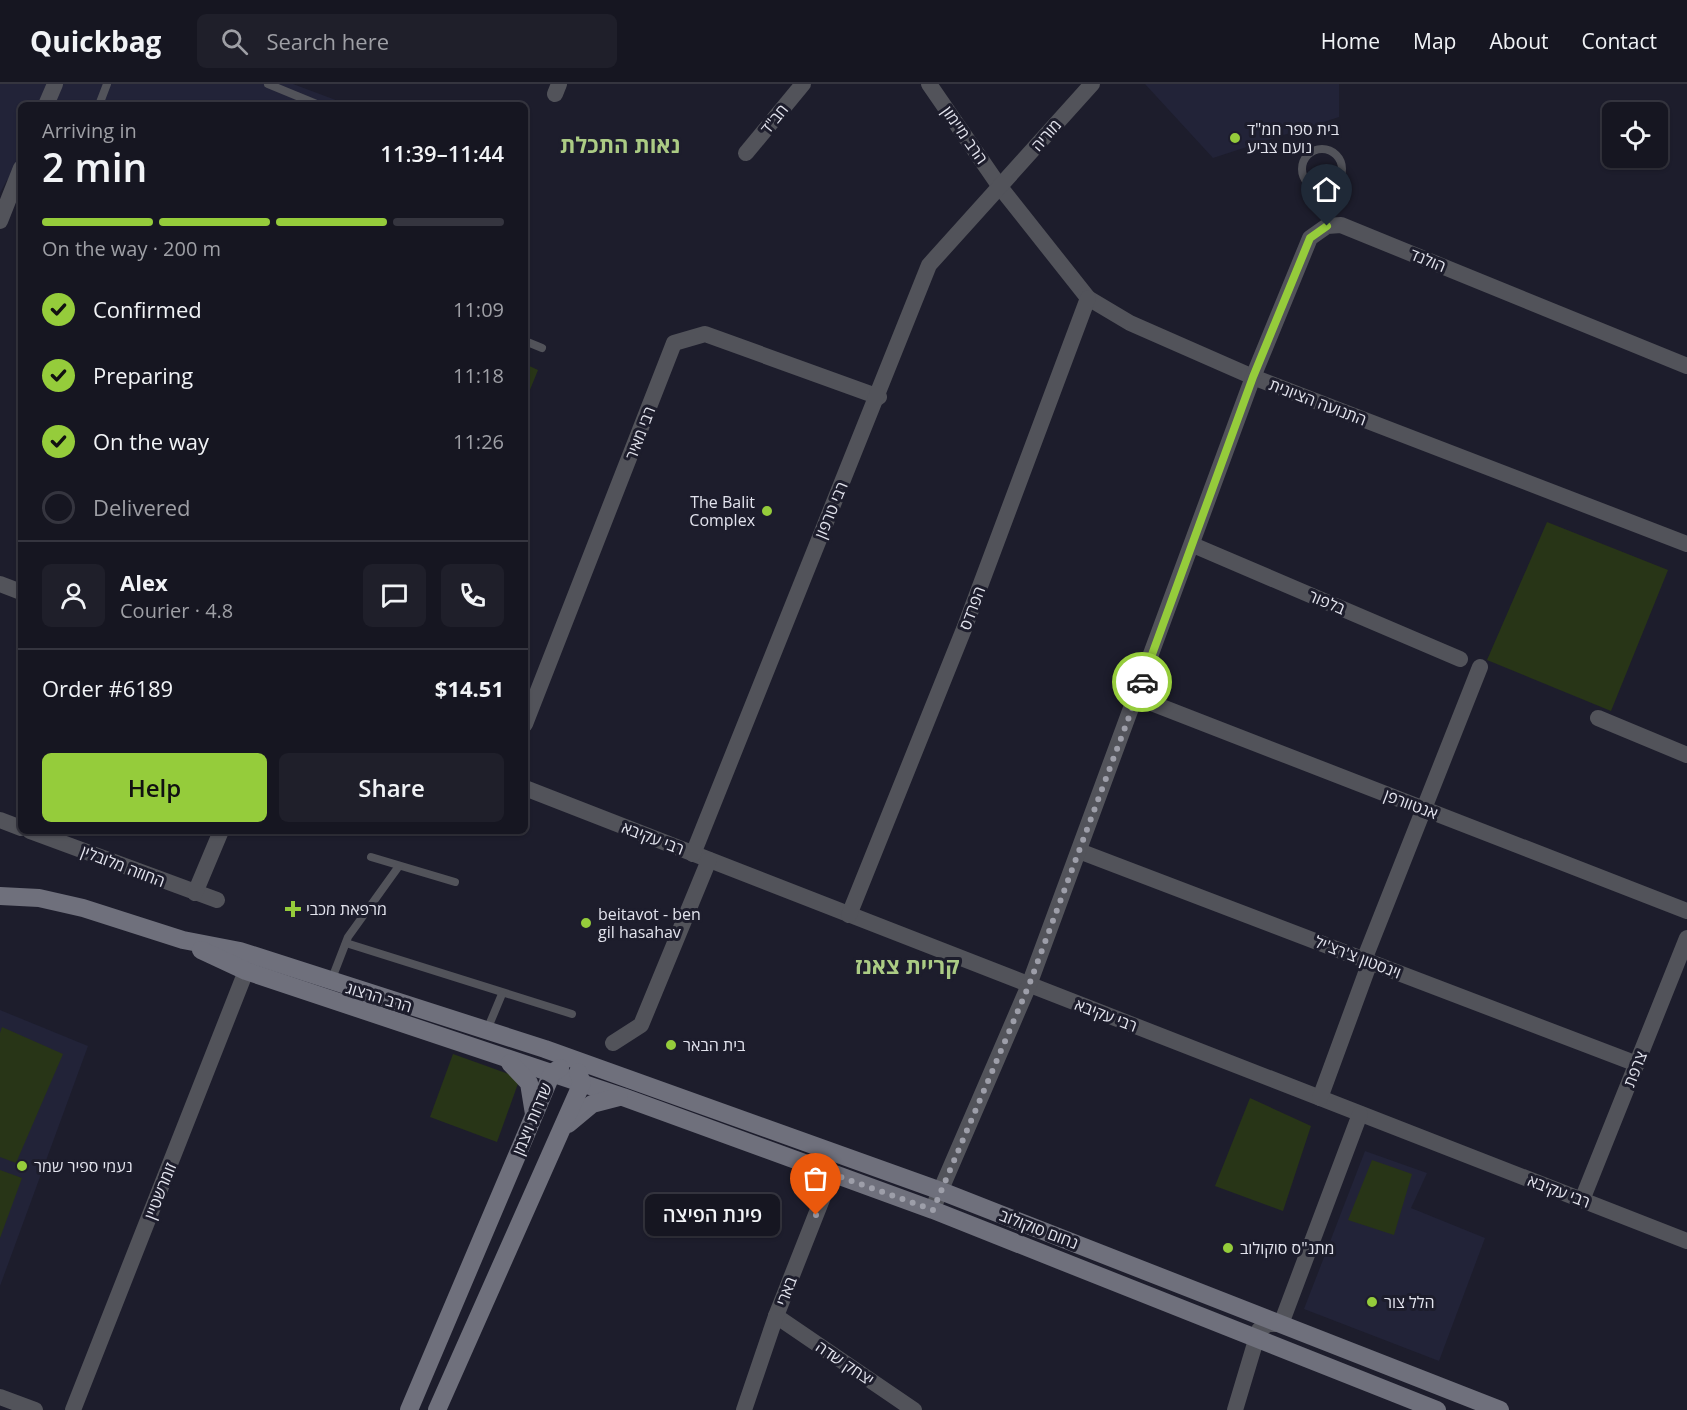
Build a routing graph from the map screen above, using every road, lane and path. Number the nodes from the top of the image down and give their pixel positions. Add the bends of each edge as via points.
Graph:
1 (55, 84) edge
2 (107, 84) edge
3 (268, 84) edge
4 (803, 84) edge
5 (929, 84) edge
6 (1092, 84) edge
7 (47, 102) edge
8 (100, 102) edge
9 (312, 102) edge
10 (746, 153) dead end
11 (18, 174) edge
12 (1000, 187) junction
13 (1332, 187) junction
14 (1, 211) edge
15 (1334, 226) junction
16 (1088, 298) junction
17 (528, 342) edge
18 (542, 348) dead end
19 (1687, 366) edge
20 (1253, 377) junction
21 (879, 397) junction
22 (1687, 544) edge
23 (1193, 545) junction
24 (0, 584) edge
25 (18, 591) edge
26 (1460, 659) dead end
27 (1480, 667) dead end
28 (1136, 698) junction
29 (528, 716) edge
30 (1598, 718) dead end
31 (1687, 755) edge
32 (528, 789) edge
33 (1425, 809) junction
34 (0, 820) edge
35 (18, 827) edge
36 (38, 834) edge
37 (219, 834) edge
38 (1079, 851) junction
39 (371, 857) dead end
40 (701, 857) junction
41 (399, 866) junction
42 (454, 882) dead end
43 (195, 893) junction
44 (0, 896) edge
45 (217, 900) dead end
46 (1687, 911) edge
47 (849, 915) junction
48 (1687, 938) edge
49 (183, 940) junction
50 (346, 943) junction
51 (1367, 961) junction
52 (246, 971) junction
53 (331, 982) junction
54 (1029, 985) junction
55 (502, 994) junction
56 (572, 1014) dead end
57 (487, 1030) junction
58 (613, 1042) dead end
59 (504, 1058) junction
60 (574, 1059) junction
61 (1637, 1064) junction
62 (552, 1073) junction
63 (582, 1083) junction
64 (623, 1097) junction
65 (1320, 1098) junction
66 (1360, 1114) junction
67 (534, 1116) junction
68 (561, 1132) junction
69 (832, 1174) junction
70 (941, 1191) junction
71 (1582, 1200) junction
72 (933, 1210) junction
73 (1687, 1241) edge
74 (776, 1316) junction
75 (1281, 1324) junction
76 (1256, 1338) junction
77 (0, 1398) edge
78 (35, 1410) edge
79 (73, 1410) edge
80 (410, 1410) edge
81 (437, 1410) edge
82 (744, 1410) edge
83 (914, 1410) edge
84 (1235, 1410) edge
85 (1437, 1410) edge
86 (1500, 1410) edge

1 - 7 street
2 - 8 lane
3 - 9 lane
4 - 10 street, חב"ד
5 - 12 street, הרב מיימון
6 - 12 street, מוריה
11 - 14 street
12 - 16 street, התנועה הציונית
12 - 21 street, רבי טרפון via 929,265
13 - 13 lane via 1340,179 1341,162 1332,151 1312,151 1303,161 1303,177 1312,187
13 - 15 lane
15 - 19 street, הולנד
15 - 20 street via 1310,238
16 - 20 street, התנועה הציונית via 1130,323
16 - 47 street, הפרדס via 964,629
17 - 18 lane
20 - 22 street, התנועה הציונית
20 - 23 street
21 - 29 street, רבי מאיר via 705,334 674,343
21 - 40 street, רבי טרפון
23 - 26 street, בלפור
23 - 28 street
24 - 25 street
27 - 33 street
28 - 33 street, אנטוורפן
28 - 38 street
30 - 31 street
32 - 40 street, רבי עקיבא
33 - 46 street, אנטוורפן
33 - 51 street
34 - 35 street
36 - 43 street, החוזה מלובלין
37 - 43 street
38 - 51 street, וינסטון צ'רצ'יל
38 - 54 street
39 - 41 lane
40 - 47 street, רבי עקיבא
40 - 58 street, רבי טרפון via 641,1025
41 - 42 lane
41 - 50 lane
43 - 45 street, החוזה מלובלין
44 - 49 main road, הרב הרצוג via 39,898 82,908
47 - 54 street, רבי עקיבא
48 - 61 street, צרפת
49 - 52 main road, הרב הרצוג
49 - 53 main road, הרב הרצוג via 240,951
50 - 53 lane
50 - 55 lane
51 - 61 street, וינסטון צ'רצ'יל
51 - 65 street
52 - 59 main road, הרב הרצוג
52 - 79 street, זומרשטיין
53 - 57 main road, הרב הרצוג
54 - 65 street, רבי עקיבא
54 - 70 street
55 - 56 lane
55 - 57 lane
57 - 60 main road, הרב הרצוג
59 - 62 main road, הרב הרצוג
59 - 67 main road via 529,1083
60 - 62 main road, שדרות ויצמן
60 - 63 main road
60 - 70 main road, נחום סוקולוב
61 - 71 street, צרפת
62 - 63 main road, נחום סוקולוב
62 - 67 main road, שדרות ויצמן
63 - 64 main road, נחום סוקולוב
63 - 68 main road, שדרות ויצמן
64 - 68 main road via 592,1104
64 - 69 main road, נחום סוקולוב
65 - 66 street, רבי עקיבא
66 - 71 street, רבי עקיבא
66 - 75 street
67 - 80 main road, שדרות ויצמן
68 - 81 main road, שדרות ויצמן
69 - 72 main road, נחום סוקולוב
69 - 74 street, בארי
70 - 72 street
70 - 75 main road, נחום סוקולוב
71 - 73 street, רבי עקיבא
72 - 76 main road, נחום סוקולוב
74 - 82 street, בארי
74 - 83 street, יצחק שדה
75 - 76 street via 1268,1324
75 - 86 main road, נחום סוקולוב
76 - 84 street
76 - 85 main road, נחום סוקולוב
77 - 78 street

